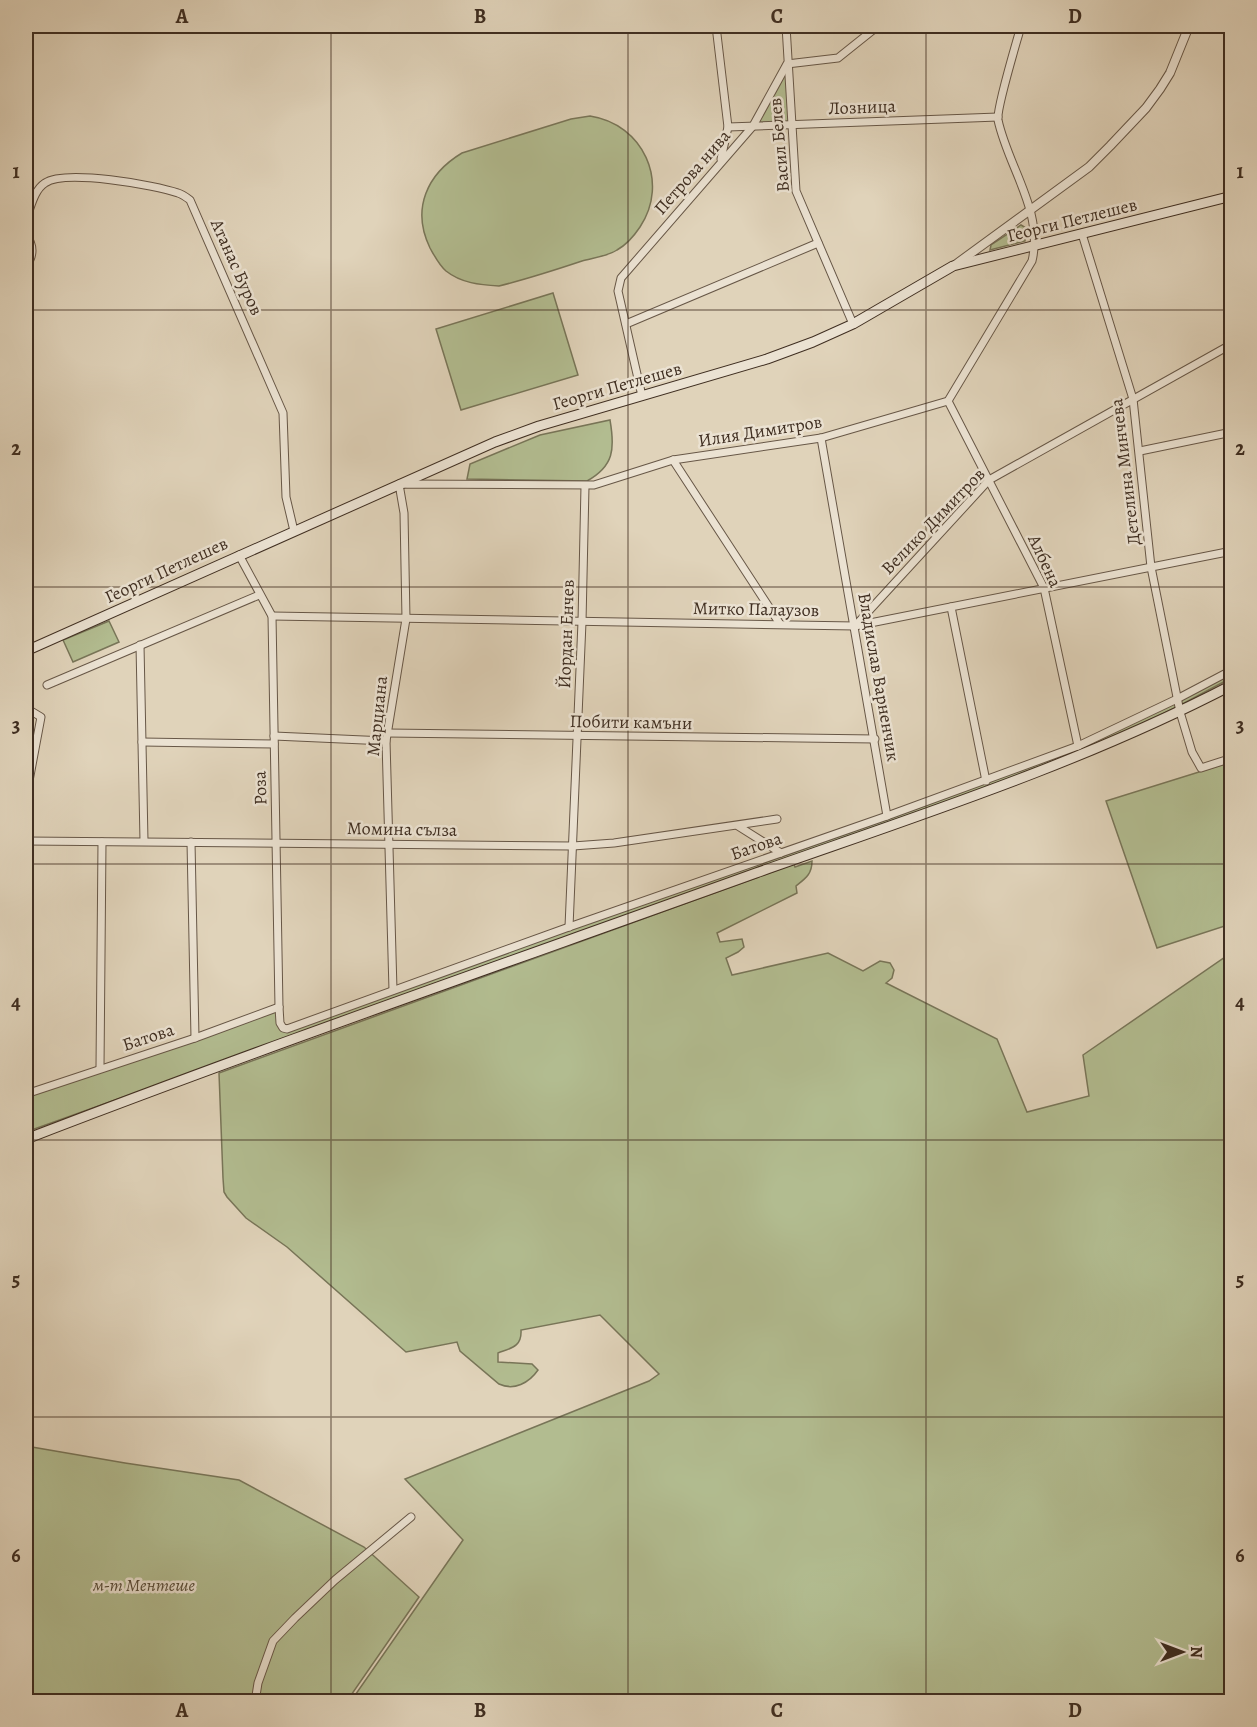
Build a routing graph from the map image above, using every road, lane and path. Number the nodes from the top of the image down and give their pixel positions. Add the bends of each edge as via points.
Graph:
1 (716, 26) edge
2 (786, 26) edge
3 (878, 26) edge
4 (1021, 26) edge
5 (1189, 26) edge
6 (787, 64) junction
7 (998, 117) junction
8 (791, 124) junction
9 (753, 126) junction
10 (728, 127) junction
11 (721, 162) junction
12 (1232, 196) edge
13 (1030, 211) junction
14 (26, 219) edge
15 (1082, 234) junction
16 (26, 235) edge
17 (818, 243) junction
18 (1035, 246) junction
19 (26, 266) edge
20 (953, 266) junction
21 (626, 324) junction
22 (853, 324) junction
23 (1232, 344) edge
24 (642, 396) junction
25 (1134, 399) junction
26 (948, 401) junction
27 (1232, 432) edge
28 (821, 438) junction
29 (1140, 451) junction
30 (673, 460) junction
31 (989, 480) junction
32 (399, 484) junction
33 (585, 486) junction
34 (294, 531) junction
35 (1232, 550) edge
36 (239, 555) junction
37 (1151, 567) junction
38 (1044, 588) junction
39 (259, 595) junction
40 (951, 607) junction
41 (272, 616) junction
42 (406, 619) junction
43 (582, 622) junction
44 (780, 624) junction
45 (855, 626) junction
46 (140, 645) junction
47 (26, 651) edge
48 (1232, 670) edge
49 (47, 685) dead end
50 (1232, 685) edge
51 (1178, 699) junction
52 (26, 708) edge
53 (1180, 712) junction
54 (578, 736) junction
55 (387, 737) junction
56 (875, 739) junction
57 (274, 740) junction
58 (142, 742) junction
59 (1078, 747) junction
60 (1232, 758) edge
61 (986, 781) junction
62 (26, 797) edge
63 (887, 816) junction
64 (777, 819) dead end
65 (738, 826) junction
66 (26, 841) edge
67 (144, 841) junction
68 (102, 842) junction
69 (191, 842) junction
70 (277, 842) junction
71 (389, 844) junction
72 (573, 846) junction
73 (781, 853) junction
74 (569, 927) junction
75 (393, 990) junction
76 (279, 1007) junction
77 (283, 1028) joint
78 (195, 1038) junction
79 (100, 1068) junction
80 (26, 1094) edge
81 (26, 1139) edge
82 (411, 1516) dead end
83 (255, 1701) edge

1 - 10 street
2 - 6 street, Васил Белев
3 - 6 street via 838,58
4 - 7 street
5 - 13 street via 1170,73 1146,108 1089,167
6 - 8 street, Васил Белев
6 - 9 street, Петрова нива
7 - 8 street, Лозница
7 - 13 street
8 - 9 street, Лозница
8 - 17 street, Васил Белев via 796,191
9 - 10 street, Лозница
9 - 11 street, Петрова нива
10 - 11 street
11 - 21 street, Петрова нива via 621,278 618,291
12 - 15 main road, Георги Петлешев
13 - 18 street
13 - 20 street
14 - 34 street, Атанас Буров via 39,188 58,178 114,180 180,193 190,200 283,413 286,497
15 - 18 main road, Георги Петлешев
15 - 25 street, Детелина Минчева
16 - 19 street via 32,257
17 - 21 street
17 - 22 street, Васил Белев
18 - 20 main road, Георги Петлешев
18 - 26 street via 1032,261
20 - 22 main road, Георги Петлешев
21 - 24 street, Петрова нива
22 - 24 main road, Георги Петлешев via 766,359
23 - 25 street, Велико Димитров
24 - 32 main road, Георги Петлешев via 539,426
25 - 29 street, Детелина Минчева
25 - 31 street, Велико Димитров
26 - 28 street, Илия Димитров
26 - 31 street, Албена
27 - 29 street
28 - 30 street, Илия Димитров
28 - 45 street, Владислав Варненчик
29 - 37 street, Детелина Минчева
30 - 33 street, Илия Димитров
30 - 44 street
31 - 38 street, Албена
31 - 45 street, Велико Димитров
32 - 33 street, Илия Димитров
32 - 34 main road, Георги Петлешев
32 - 42 street, Марциана via 404,513
33 - 43 street, Йордан Енчев
34 - 36 main road, Георги Петлешев
35 - 37 street, Митко Палаузов
36 - 39 street
36 - 47 main road, Георги Петлешев
37 - 38 street, Митко Палаузов
37 - 51 street, Детелина Минчева
38 - 40 street, Митко Палаузов
38 - 59 street, Албена
39 - 41 street
39 - 46 street
40 - 45 street, Митко Палаузов
40 - 61 street
41 - 42 street, Митко Палаузов
41 - 57 street, Роза
42 - 43 street, Митко Палаузов
42 - 55 street, Марциана
43 - 44 street, Митко Палаузов
43 - 54 street, Йордан Енчев
44 - 45 street, Митко Палаузов
45 - 56 street, Владислав Варненчик
46 - 49 street
46 - 58 street
48 - 51 street, Батова
50 - 53 main road
51 - 53 street, Детелина Минчева
51 - 59 street, Батова
52 - 62 street via 41,717
53 - 60 street, Детелина Минчева via 1201,768
53 - 81 main road via 1056,766
54 - 55 street, Побити камъни
54 - 56 street, Побити камъни
54 - 72 street, Йордан Енчев
55 - 57 street, Побити камъни
55 - 71 street, Марциана
56 - 63 street, Владислав Варненчик
57 - 58 street, Побити камъни
57 - 70 street, Роза
58 - 67 street
59 - 61 street, Батова
61 - 63 street, Батова
63 - 73 street, Батова
64 - 65 street, Момина сълза
65 - 72 street, Момина сълза
65 - 73 street
66 - 68 street, Момина сълза
67 - 68 street, Момина сълза
67 - 69 street, Момина сълза
68 - 79 street
69 - 70 street, Момина сълза
69 - 78 street
70 - 71 street, Момина сълза
70 - 76 street, Роза
71 - 72 street, Момина сълза
71 - 75 street, Марциана
72 - 74 street, Йордан Енчев
73 - 74 street, Батова
74 - 75 street, Батова
75 - 77 street, Батова
76 - 77 street, Роза
76 - 78 street, Батова
78 - 79 street, Батова
79 - 80 street, Батова
82 - 83 street via 335,1580 273,1641

